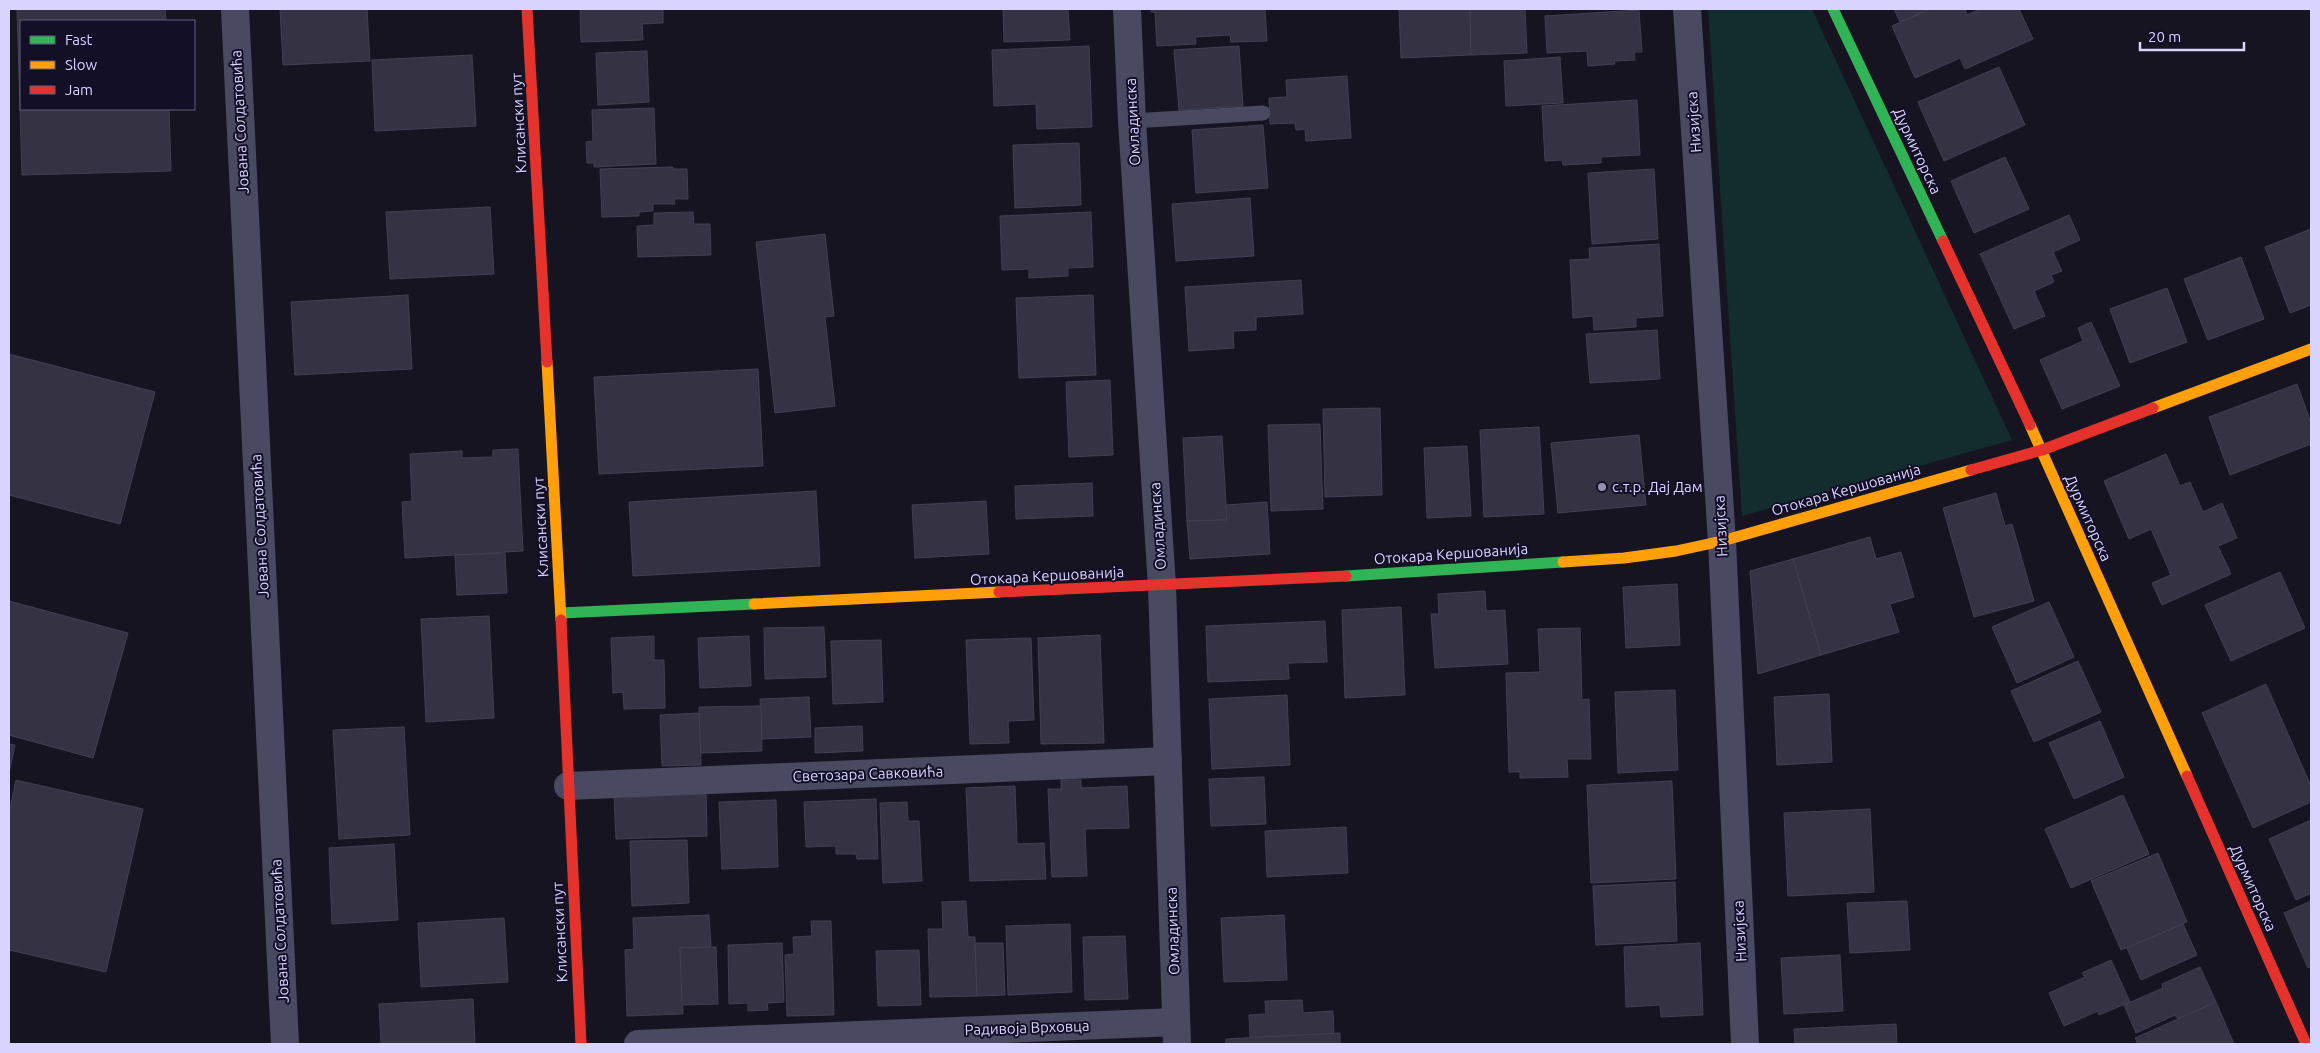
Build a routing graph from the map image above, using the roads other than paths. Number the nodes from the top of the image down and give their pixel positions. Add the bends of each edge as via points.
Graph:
1 (235, 9) edge
2 (528, 9) edge
3 (1127, 9) edge
4 (1687, 9) edge
5 (1833, 9) edge
6 (1263, 113) dead end
7 (1132, 121) junction
8 (2311, 349) edge
9 (2042, 450) junction
10 (1722, 541) junction
11 (1162, 586) junction
12 (561, 613) junction
13 (1168, 761) junction
14 (568, 786) junction
15 (1176, 1033) edge
16 (285, 1044) edge
17 (581, 1044) edge
18 (638, 1044) edge
19 (1745, 1044) edge
20 (2306, 1044) edge

1 - 16 street, Јована Солдатовића
2 - 12 street, Клисански пут
3 - 7 street, Омладинска
4 - 10 street, Низијска
5 - 9 street, Дурмиторска
6 - 7 lane
7 - 11 street, Омладинска
8 - 9 street, Отокара Кершованија
9 - 10 street, Отокара Кершованија
9 - 20 street, Дурмиторска
10 - 11 street, Отокара Кершованија via 1624,558
10 - 19 street, Низијска
11 - 12 street, Отокара Кершованија
11 - 13 street, Омладинска
12 - 14 street, Клисански пут
13 - 14 street, Светозара Савковића
13 - 15 street, Омладинска
14 - 17 street, Клисански пут
15 - 18 street, Радивоја Врховца

